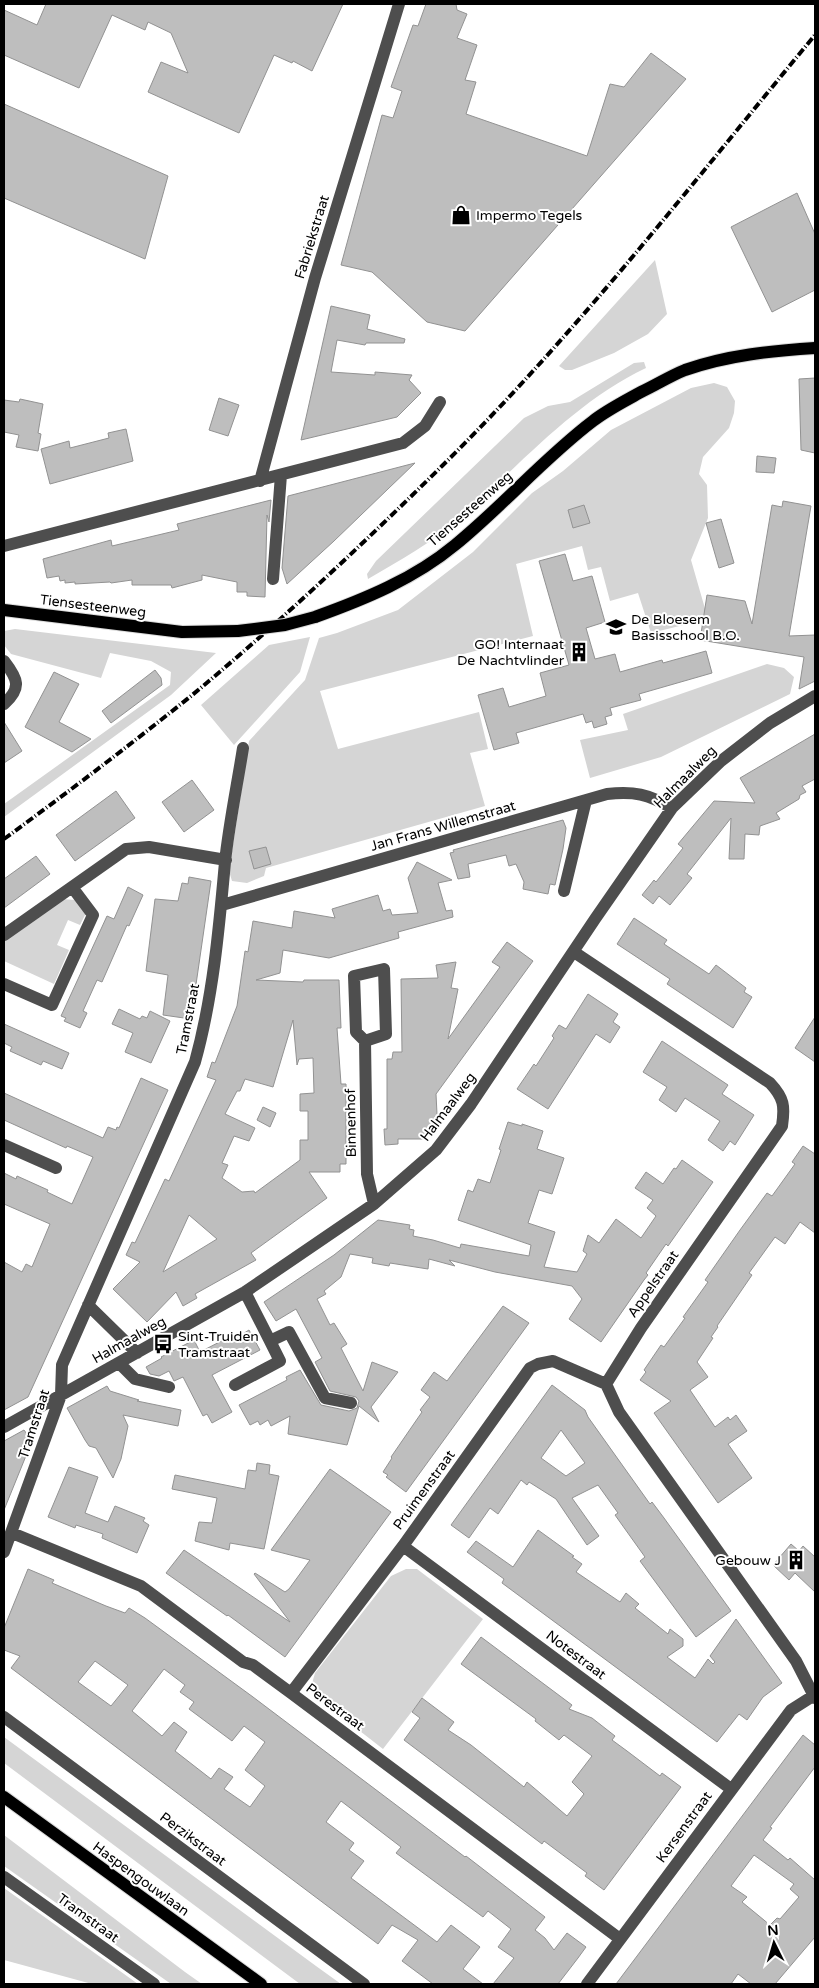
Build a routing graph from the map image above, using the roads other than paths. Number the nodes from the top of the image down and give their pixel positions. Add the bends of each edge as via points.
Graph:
1 (399, 4) edge
2 (815, 348) edge
3 (440, 402) dead end
4 (281, 475) junction
5 (260, 481) junction
6 (4, 546) edge
7 (273, 580) dead end
8 (4, 610) edge
9 (4, 662) edge
10 (815, 696) edge
11 (4, 704) edge
12 (243, 748) dead end
13 (586, 800) junction
14 (672, 808) junction
15 (226, 860) junction
16 (72, 887) junction
17 (564, 891) dead end
18 (222, 905) junction
19 (4, 935) edge
20 (574, 952) junction
21 (4, 984) edge
22 (365, 1041) junction
23 (4, 1145) edge
24 (56, 1168) dead end
25 (374, 1204) junction
26 (245, 1292) junction
27 (88, 1305) junction
28 (270, 1341) junction
29 (136, 1353) junction
30 (119, 1363) junction
31 (606, 1384) junction
32 (235, 1385) dead end
33 (169, 1387) dead end
34 (62, 1395) junction
35 (351, 1403) dead end
36 (4, 1427) edge
37 (12, 1534) junction
38 (403, 1546) junction
39 (4, 1552) edge
40 (291, 1692) junction
41 (814, 1697) edge
42 (4, 1717) edge
43 (731, 1789) junction
44 (4, 1797) edge
45 (4, 1877) edge
46 (620, 1940) junction
47 (154, 1984) edge
48 (261, 1984) edge
49 (364, 1984) edge
50 (586, 1984) edge

1 - 5 street, Fabriekstraat via 315,278
2 - 8 main road, Tiensesteenweg, bridge via 724,358 684,371 626,400 572,438 455,545 379,593 315,618 285,625 220,632 182,632
3 - 4 street via 425,426 403,443
4 - 5 street
4 - 7 street
5 - 6 street
9 - 11 street via 15,677 16,688
10 - 14 street, Halmaalweg via 770,723 721,761
12 - 15 street, Tramstraat
13 - 14 street, Jan Frans Willemstraat via 607,794 634,793
13 - 17 street
13 - 18 street, Jan Frans Willemstraat
14 - 20 street, Halmaalweg
15 - 16 street via 150,847 126,849
15 - 18 street, Tramstraat
16 - 19 street
16 - 21 street via 93,915 52,1005
18 - 27 street, Tramstraat via 204,1031 195,1062
20 - 25 street, Halmaalweg via 436,1150
20 - 31 street, Appelstraat via 770,1083 781,1095 784,1111 782,1126 641,1328
22 - 22 street, Binnenhof via 386,1034 384,969 354,976 356,1032
22 - 25 street, Binnenhof via 367,1174
23 - 24 street
25 - 26 street, Halmaalweg
26 - 28 street
26 - 29 street, Halmaalweg
27 - 29 street
27 - 34 street, Tramstraat via 62,1364
28 - 32 street via 280,1361
28 - 35 street via 289,1332 325,1398
29 - 30 street, Halmaalweg
30 - 33 street via 135,1379
30 - 34 street, Halmaalweg
31 - 38 street, Pruimenstraat via 553,1361 530,1368
31 - 41 street via 619,1412 796,1661
34 - 36 street, Halmaalweg
34 - 37 street, Tramstraat
37 - 39 street, Tramstraat
37 - 40 street, Perestraat via 141,1586 243,1662 253,1665
38 - 40 street, Pruimenstraat
38 - 43 street, Notestraat
40 - 46 street, Perestraat
41 - 43 street, Kersenstraat via 791,1710
42 - 49 street, Perzikstraat
43 - 46 street, Kersenstraat
44 - 48 main road, Haspengouwlaan
45 - 47 street, Tramstraat
46 - 50 street, Kersenstraat

